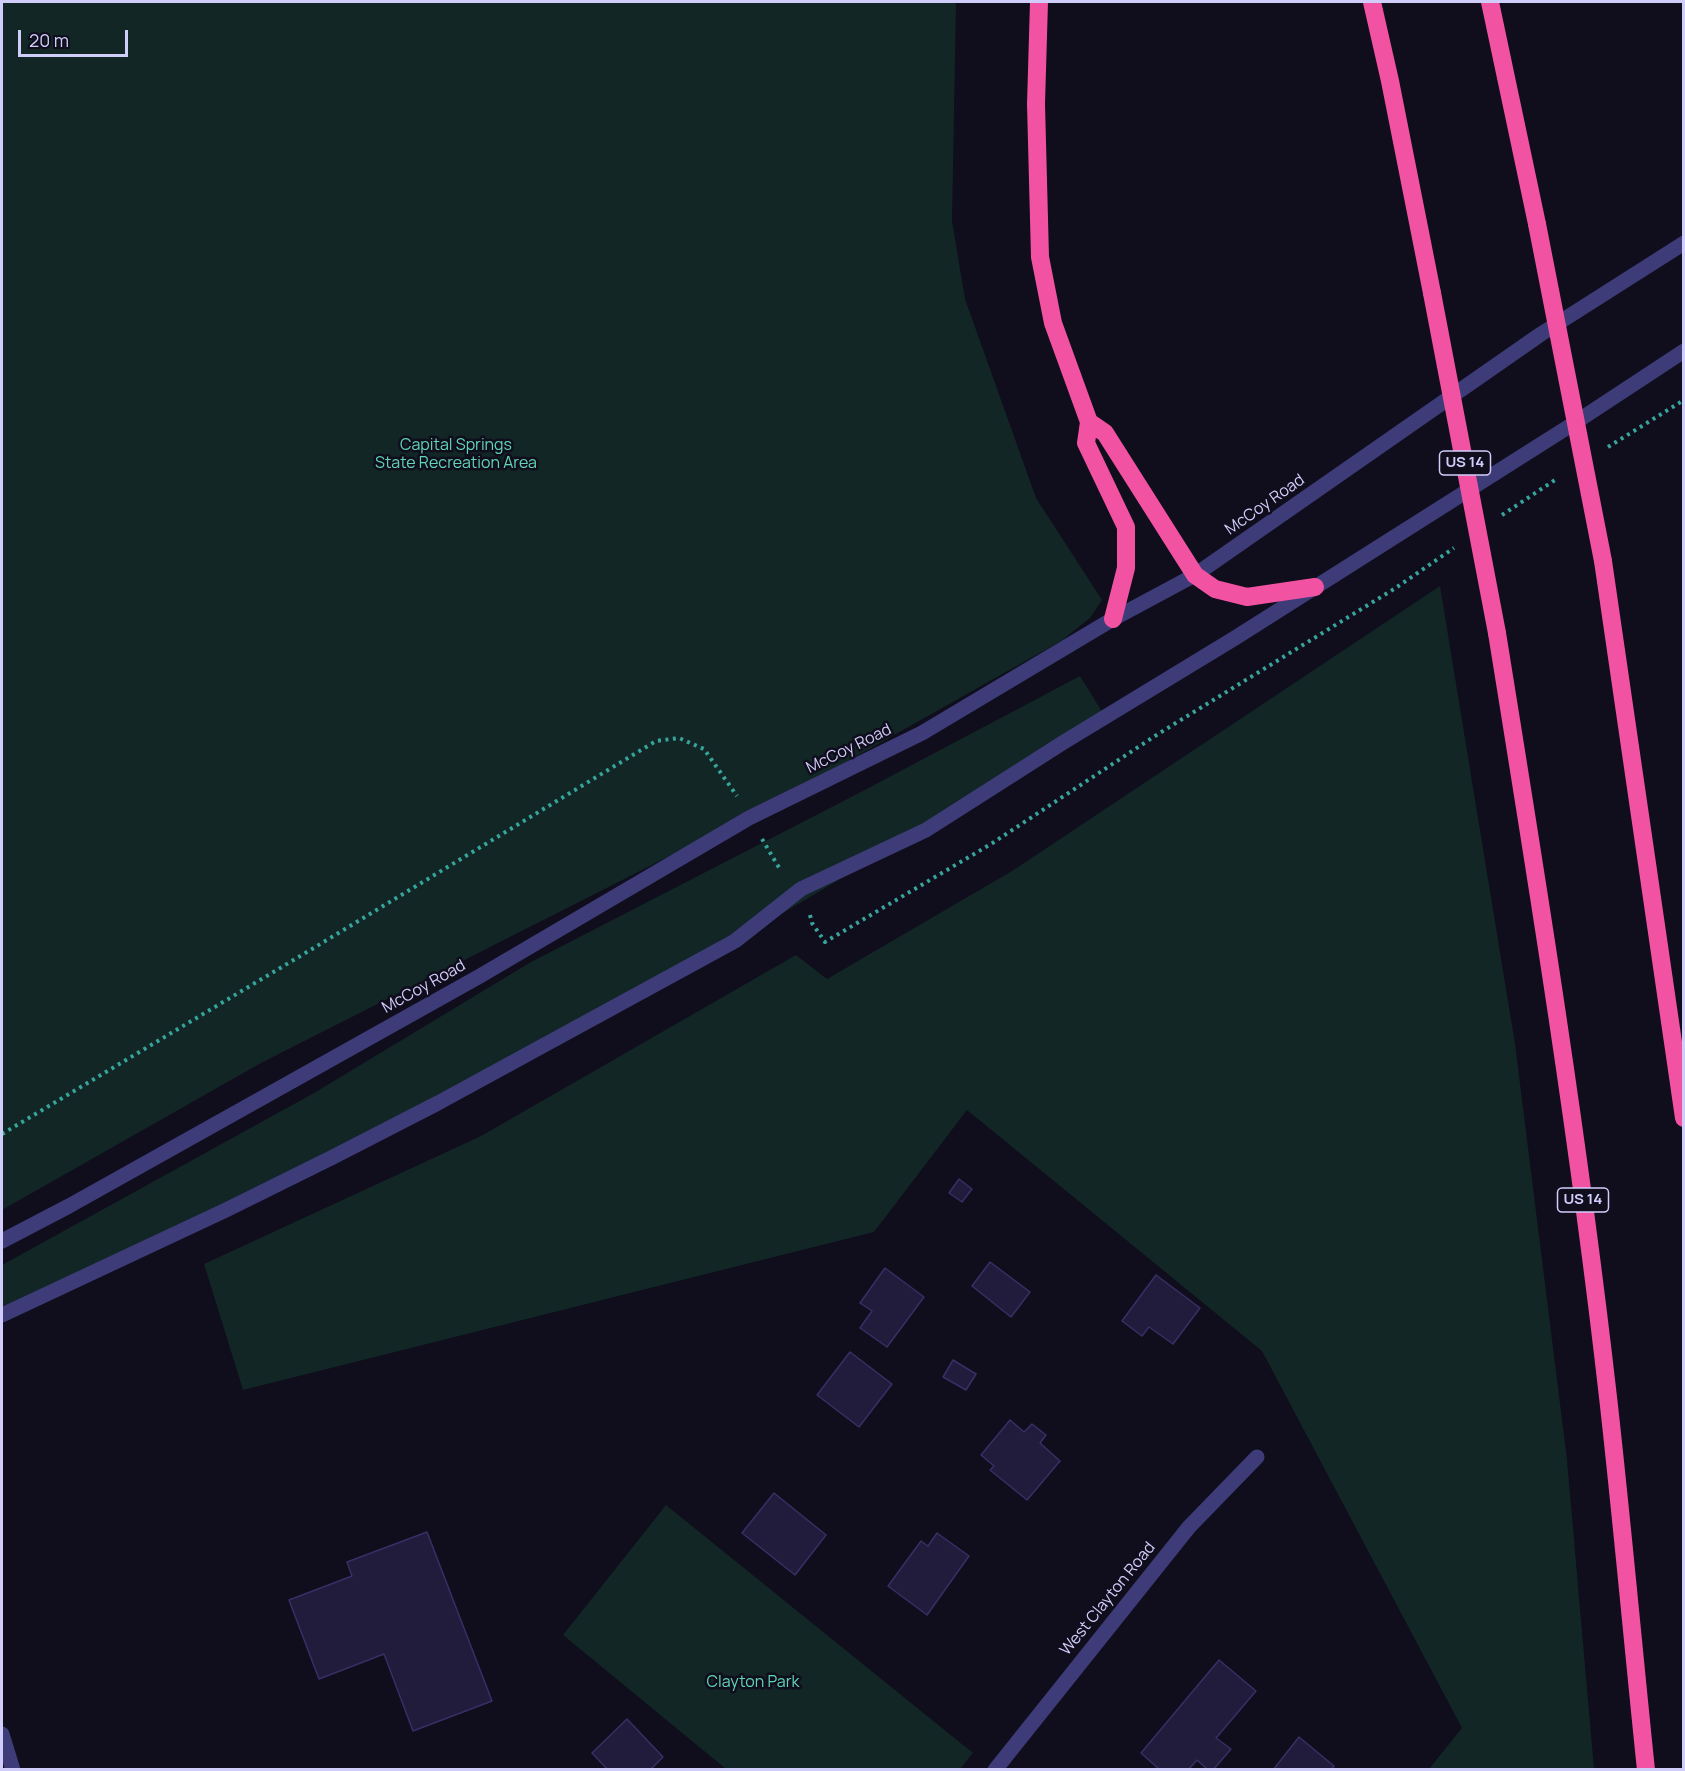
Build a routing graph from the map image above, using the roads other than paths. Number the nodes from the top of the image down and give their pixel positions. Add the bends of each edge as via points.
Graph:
1 (1039, 2) edge
2 (1372, 2) edge
3 (1490, 2) edge
4 (1683, 243) edge
5 (1683, 351) edge
6 (1089, 422) junction
7 (1195, 575) junction
8 (1315, 587) junction
9 (1113, 619) junction
10 (1683, 1118) edge
11 (2, 1241) edge
12 (2, 1315) edge
13 (1257, 1457) dead end
14 (2, 1734) edge
15 (13, 1770) edge
16 (995, 1770) edge
17 (1646, 1770) edge

1 - 6 highway via 1036,104 1040,257 1053,323
2 - 17 highway, US 14, bridge via 1497,633 1539,894 1608,1397
3 - 10 highway, bridge via 1603,561
4 - 7 street, McCoy Road via 1541,334
5 - 8 street
6 - 7 highway via 1105,433
6 - 9 highway via 1086,443 1126,527 1126,568
7 - 8 highway via 1215,589 1247,597
7 - 9 street, McCoy Road
8 - 12 street via 926,830 801,889 735,941 333,1157
9 - 11 street, McCoy Road via 922,733 750,818 480,976
13 - 16 street, West Clayton Road via 1189,1527
14 - 15 street

